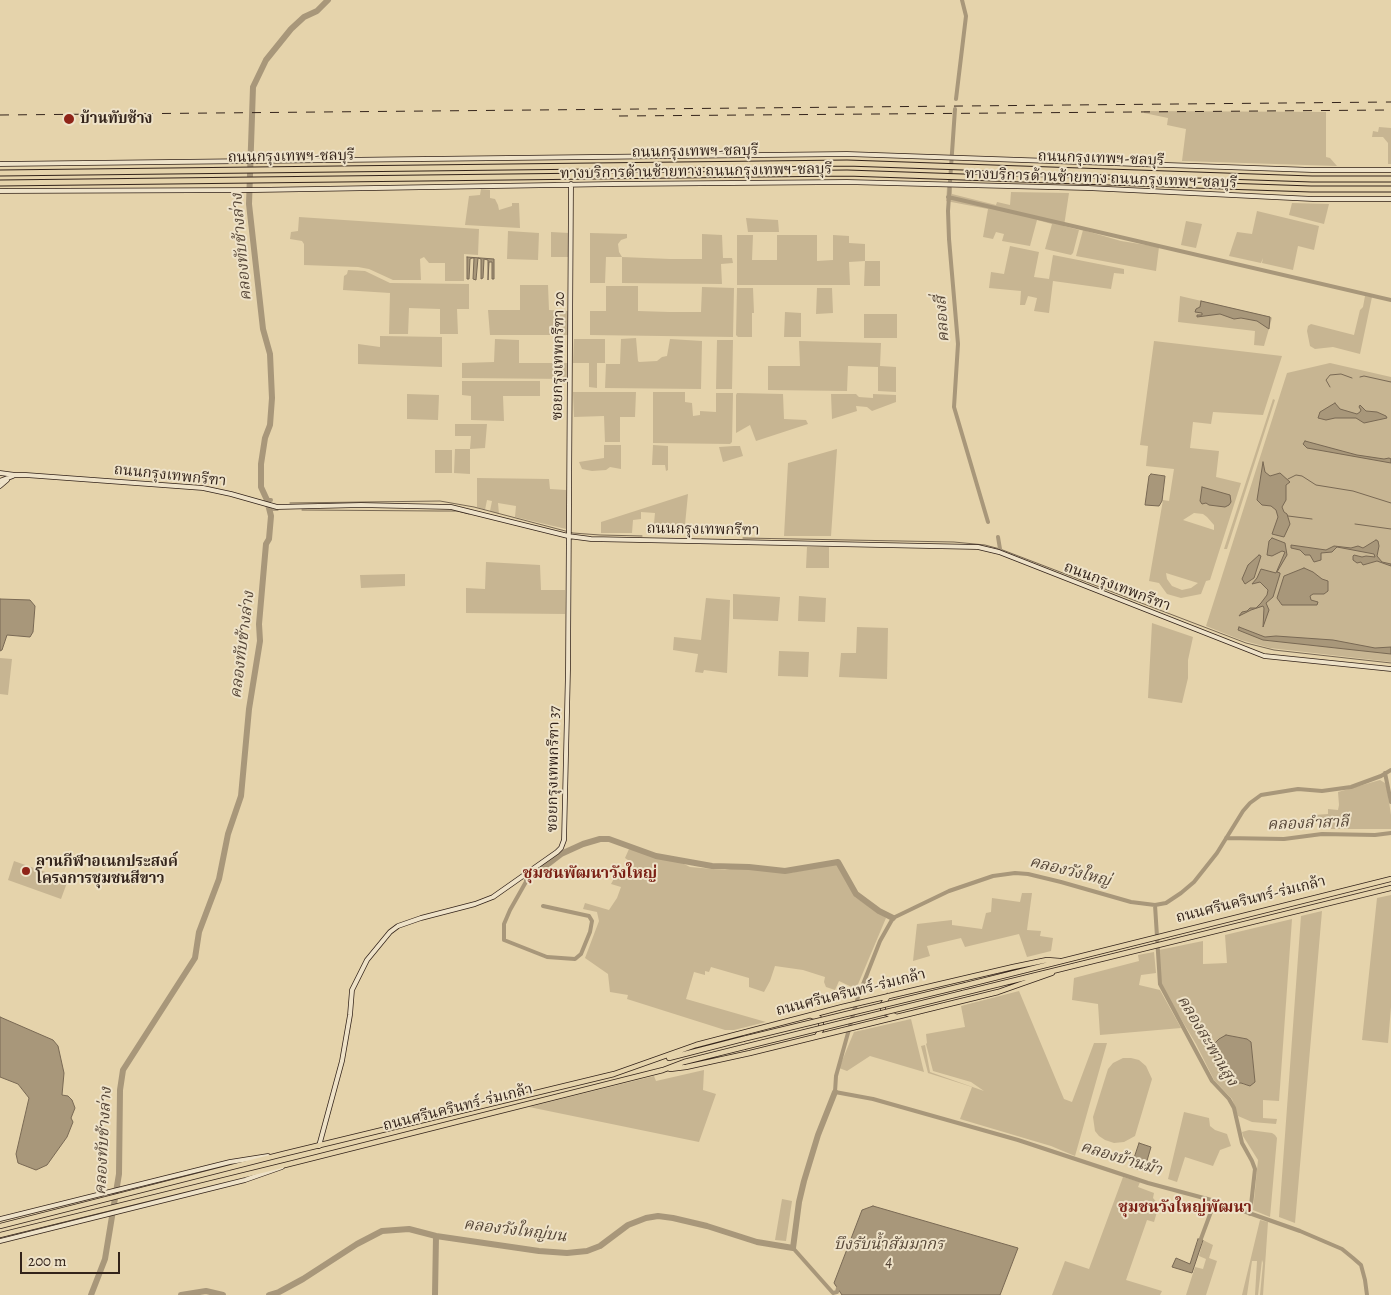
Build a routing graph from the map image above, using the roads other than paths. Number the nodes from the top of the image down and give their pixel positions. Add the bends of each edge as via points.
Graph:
1 (0, 164) edge
2 (1391, 170) edge
3 (0, 173) edge
4 (1391, 179) edge
5 (0, 182) edge
6 (571, 184) junction
7 (1391, 189) edge
8 (0, 191) edge
9 (1391, 199) edge
10 (0, 473) edge
11 (15, 475) junction
12 (9, 478) junction
13 (0, 482) edge
14 (0, 486) edge
15 (568, 532) junction
16 (1391, 670) edge
17 (1391, 879) edge
18 (1391, 888) edge
19 (1060, 961) junction
20 (1063, 969) junction
21 (888, 996) junction
22 (811, 1016) junction
23 (896, 1017) junction
24 (817, 1036) junction
25 (650, 1062) junction
26 (663, 1070) junction
27 (318, 1147) junction
28 (283, 1154) junction
29 (289, 1164) junction
30 (0, 1219) edge
31 (0, 1226) edge
32 (0, 1235) edge
33 (0, 1241) edge

1 - 2 main road via 804,154
3 - 4 highway, ถนนกรุงเทพฯ-ชลบุรี via 847,163
5 - 7 highway, ถนนกรุงเทพฯ-ชลบุรี via 847,173
6 - 8 main road, ทางบริการด้านซ้ายทาง ถนนกรุงเทพฯ-ชลบุรี
6 - 9 main road, ทางบริการด้านซ้ายทาง ถนนกรุงเทพฯ-ชลบุรี via 958,184 1313,199
6 - 15 main road, ซอยกรุงเทพกรีฑา 20
10 - 11 main road, ถนนกรุงเทพกรีฑา
11 - 12 main road
11 - 15 main road, ถนนกรุงเทพกรีฑา via 193,487 273,507 444,506
12 - 13 main road
12 - 14 main road
15 - 16 main road, ถนนกรุงเทพกรีฑา via 591,539 978,547 1007,555 1264,656
15 - 27 main road, ซอยกรุงเทพกรีฑา 37 via 564,840 557,852 493,897 398,926 367,960 352,990 342,1060
17 - 19 main road, ถนนศรีนครินทร์-ร่มเกล้า
18 - 20 main road, ถนนศรีนครินทร์-ร่มเกล้า
19 - 21 main road, ถนนศรีนครินทร์-ร่มเกล้า via 1034,962
19 - 25 main road, ถนนศรีนครินทร์-ร่มเกล้า, bridge
20 - 23 main road, ถนนศรีนครินทร์-ร่มเกล้า via 998,992
20 - 26 main road, ถนนศรีนครินทร์-ร่มเกล้า, bridge via 684,1062
21 - 22 main road, ถนนศรีนครินทร์-ร่มเกล้า
21 - 23 main road via 883,1010
22 - 24 main road via 820,1019 821,1030
22 - 25 main road, ถนนศรีนครินทร์-ร่มเกล้า via 696,1045
23 - 24 main road, ถนนศรีนครินทร์-ร่มเกล้า
24 - 26 main road, ถนนศรีนครินทร์-ร่มเกล้า via 732,1058
25 - 27 main road, ถนนศรีนครินทร์-ร่มเกล้า via 614,1074
26 - 29 main road, ถนนศรีนครินทร์-ร่มเกล้า
27 - 28 main road, ถนนศรีนครินทร์-ร่มเกล้า
28 - 30 main road, ถนนศรีนครินทร์-ร่มเกล้า via 230,1162
28 - 31 main road, ถนนศรีนครินทร์-ร่มเกล้า
29 - 32 main road, ถนนศรีนครินทร์-ร่มเกล้า
29 - 33 main road, ถนนศรีนครินทร์-ร่มเกล้า via 245,1180

